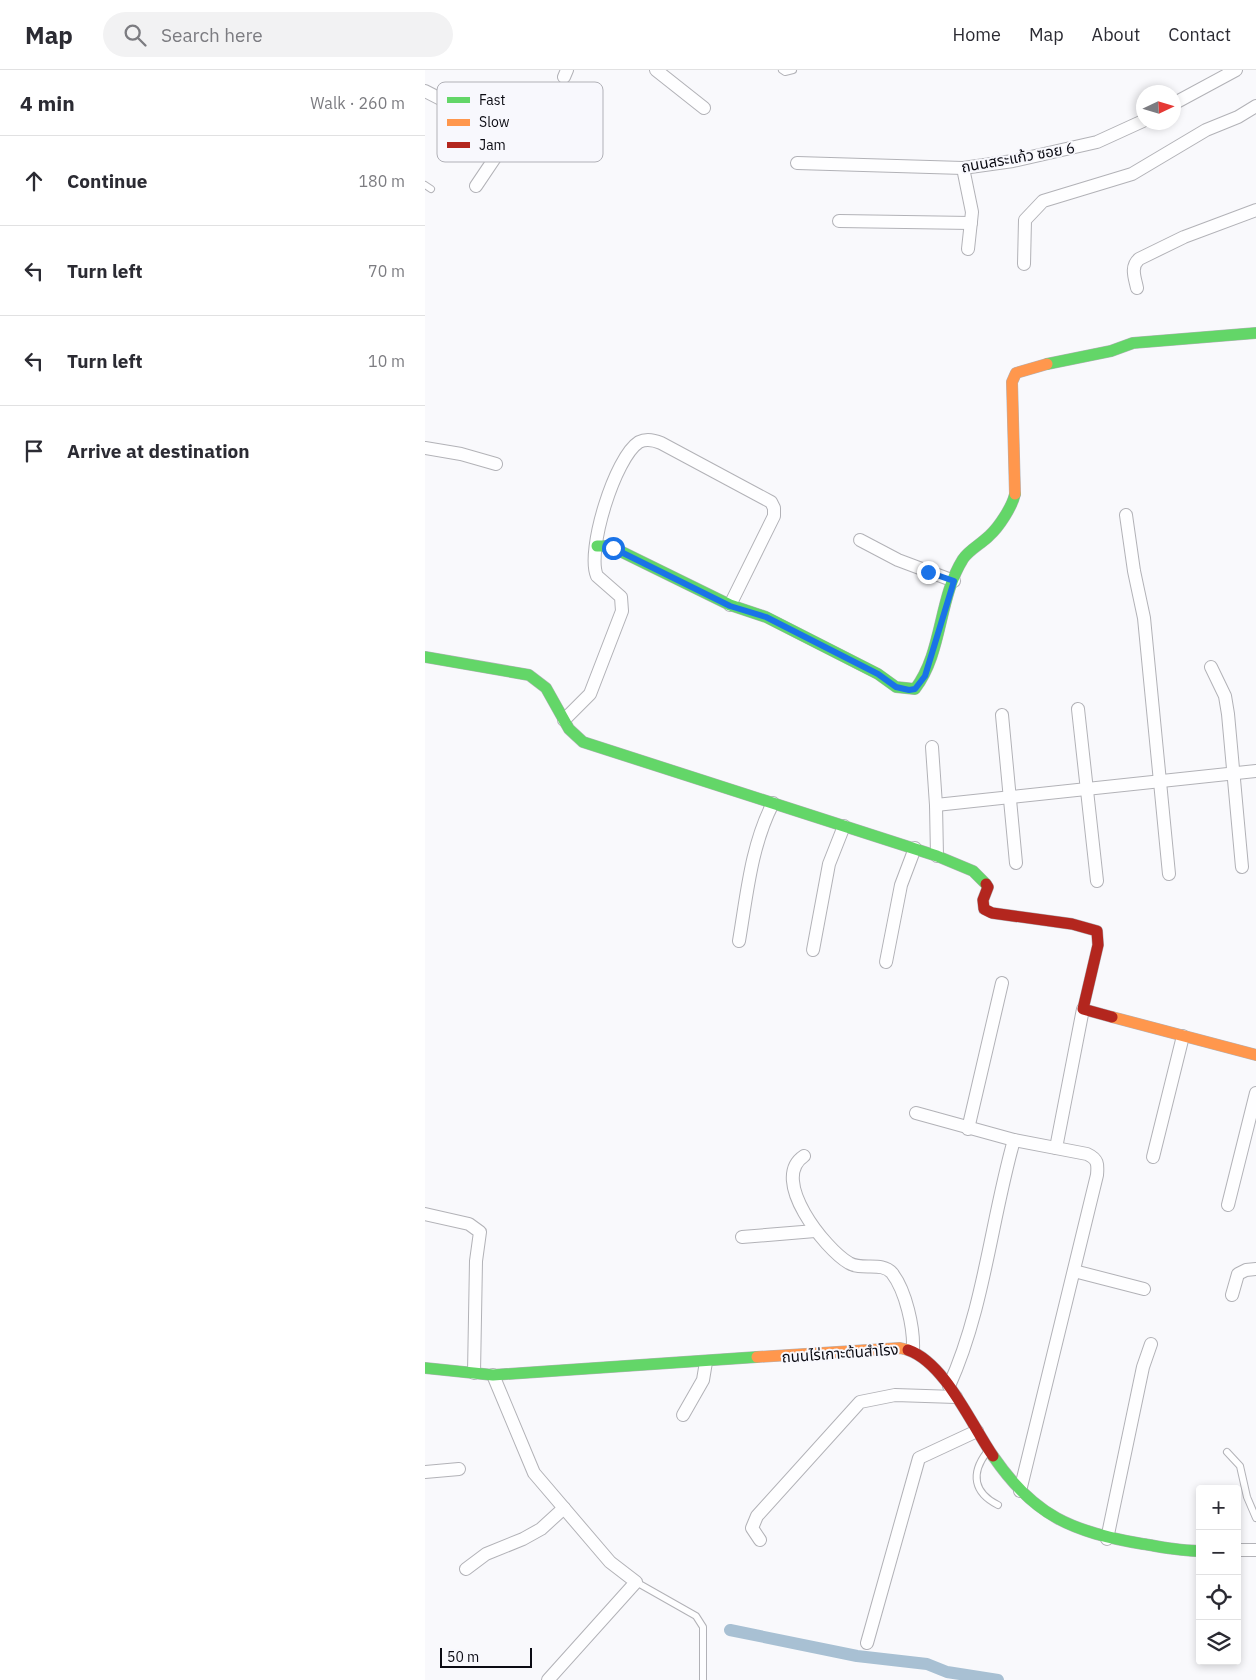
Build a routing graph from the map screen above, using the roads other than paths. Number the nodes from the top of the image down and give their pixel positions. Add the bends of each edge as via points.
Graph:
1 (656, 70) edge
2 (782, 70) edge
3 (793, 70) edge
4 (1236, 70) edge
5 (425, 91) edge
6 (437, 97) edge
7 (1181, 100) edge
8 (1256, 106) edge
9 (704, 108) dead end
10 (1136, 124) edge
11 (492, 162) edge
12 (797, 163) dead end
13 (963, 168) junction
14 (476, 186) dead end
15 (1256, 210) edge
16 (839, 221) dead end
17 (971, 223) junction
18 (968, 249) dead end
19 (1024, 264) dead end
20 (1137, 288) dead end
21 (1256, 334) edge
22 (425, 448) edge
23 (496, 464) dead end
24 (1126, 514) dead end
25 (860, 540) dead end
26 (597, 546) junction
27 (954, 581) junction
28 (730, 606) junction
29 (425, 657) edge
30 (1211, 667) dead end
31 (1078, 709) dead end
32 (1003, 715) dead end
33 (564, 720) junction
34 (931, 748) dead end
35 (1256, 771) edge
36 (1233, 773) junction
37 (1160, 780) junction
38 (1086, 789) junction
39 (1009, 797) junction
40 (773, 803) junction
41 (936, 805) junction
42 (844, 826) junction
43 (915, 848) junction
44 (937, 856) junction
45 (1015, 864) dead end
46 (1242, 867) dead end
47 (1169, 874) dead end
48 (1097, 881) dead end
49 (739, 941) dead end
50 (813, 950) dead end
51 (887, 962) dead end
52 (1002, 983) dead end
53 (1083, 1009) junction
54 (1183, 1036) junction
55 (1256, 1055) edge
56 (1256, 1093) edge
57 (915, 1113) dead end
58 (968, 1129) junction
59 (1014, 1140) junction
60 (1056, 1148) junction
61 (804, 1156) dead end
62 (1153, 1157) dead end
63 (1228, 1205) dead end
64 (425, 1214) edge
65 (815, 1231) junction
66 (742, 1237) dead end
67 (1256, 1269) edge
68 (1074, 1271) junction
69 (1143, 1289) dead end
70 (1232, 1295) dead end
71 (1151, 1344) dead end
72 (913, 1350) junction
73 (706, 1362) junction
74 (425, 1368) edge
75 (474, 1373) junction
76 (493, 1375) junction
77 (949, 1386) junction
78 (956, 1397) junction
79 (683, 1415) dead end
80 (977, 1431) junction
81 (989, 1449) junction
82 (1227, 1452) dead end
83 (459, 1470) dead end
84 (425, 1472) edge
85 (1020, 1491) junction
86 (998, 1506) dead end
87 (564, 1508) junction
88 (1256, 1518) edge
89 (1107, 1539) junction
90 (760, 1540) dead end
91 (1196, 1550) edge
92 (1241, 1550) edge
93 (1256, 1550) edge
94 (466, 1569) dead end
95 (636, 1582) junction
96 (867, 1643) dead end
97 (548, 1680) edge
98 (703, 1680) edge

1 - 9 street
2 - 3 lane
4 - 7 street
5 - 6 street
8 - 19 street via 1206,130 1132,174 1043,202 1025,220
10 - 13 street, ถนนสระแก้ว ซอย 6 via 1097,142 1013,161
11 - 14 street
12 - 13 street, ถนนสระแก้ว ซอย 6
13 - 17 street via 971,199
15 - 20 street via 1184,237 1139,259 1133,271
16 - 17 street
17 - 18 street
21 - 27 street via 1133,343 1016,374 1012,382 1014,499 991,534 965,558
22 - 23 street
24 - 37 street via 1133,572 1144,618
25 - 27 street via 898,560
26 - 28 street via 622,552
26 - 28 street via 605,499 625,458 644,440 661,443 766,497 774,508 774,516
26 - 33 street via 595,572 621,597 622,611 590,694
27 - 28 street via 925,676 915,689 909,690 896,687 878,674 766,617
29 - 33 street via 529,675 546,688
30 - 36 street via 1225,696
31 - 38 street
32 - 39 street
33 - 40 street via 583,742
34 - 41 street
35 - 36 street
36 - 37 street
36 - 46 street
37 - 38 street
37 - 47 street
38 - 39 street
38 - 48 street
39 - 41 street
39 - 45 street
40 - 42 street
40 - 49 street via 753,854
41 - 44 street
42 - 43 street
42 - 50 street via 829,864
43 - 44 street
43 - 51 street via 901,886
44 - 53 street via 984,879 988,887 983,900 985,909 992,913 1097,930 1098,946
52 - 58 street
53 - 54 street
53 - 60 street
54 - 55 street
54 - 62 street
56 - 63 street
57 - 58 street
58 - 59 street
59 - 60 street
59 - 77 street via 971,1328
60 - 68 street via 1087,1154 1098,1163
61 - 65 street via 795,1165 793,1174 800,1202
64 - 75 street via 469,1224 480,1232 476,1261
65 - 66 street
65 - 72 street via 850,1264 891,1271 909,1313
67 - 70 street via 1238,1274
68 - 69 street
68 - 85 street
71 - 89 street via 1143,1367
72 - 73 street, ถนนไร่เกาะต้นสำโรง via 900,1348
72 - 77 street, ถนนไร่เกาะต้นสำโรง via 927,1359
73 - 76 street, ถนนไร่เกาะต้นสำโรง
73 - 79 street via 703,1380
74 - 75 street, ถนนไร่เกาะต้นสำโรง
75 - 76 street, ถนนไร่เกาะต้นสำโรง
76 - 87 street via 534,1473
77 - 78 street, ถนนไร่เกาะต้นสำโรง
78 - 80 street, ถนนไร่เกาะต้นสำโรง
78 - 90 street via 895,1395 860,1402 757,1516 752,1528
80 - 81 street, ถนนไร่เกาะต้นสำโรง
80 - 96 street via 919,1458
81 - 85 street, ถนนไร่เกาะต้นสำโรง
81 - 86 lane via 980,1462 976,1480 980,1492
82 - 88 lane via 1240,1466
83 - 84 street
85 - 89 street, ถนนไร่เกาะต้นสำโรง via 1039,1509
87 - 94 street via 541,1529 486,1554
87 - 95 street via 610,1562
89 - 91 street, ถนนไร่เกาะต้นสำโรง
92 - 93 street
95 - 97 street
95 - 98 lane via 696,1616 703,1627

